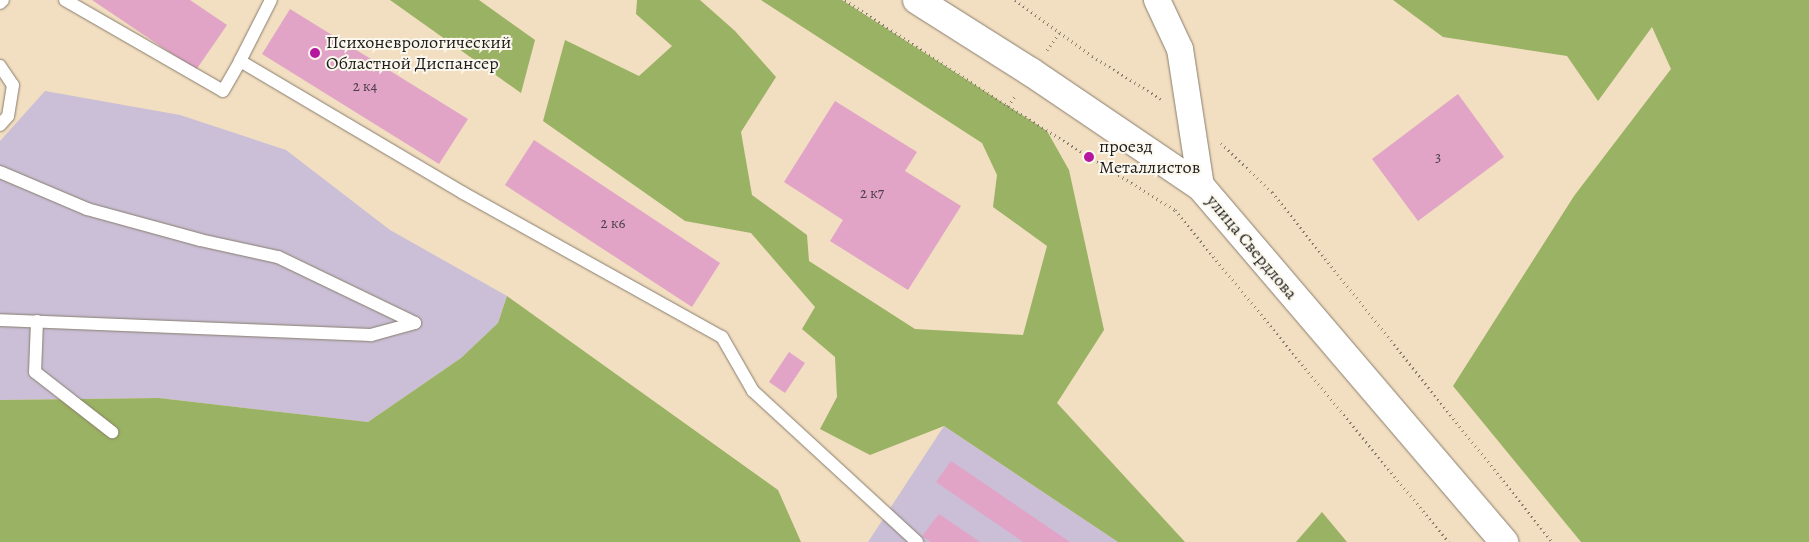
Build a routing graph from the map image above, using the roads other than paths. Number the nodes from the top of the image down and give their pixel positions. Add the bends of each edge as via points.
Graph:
1 (65, 0) edge
2 (271, 0) edge
3 (917, 0) edge
4 (1157, 0) edge
5 (240, 61) junction
6 (0, 66) edge
7 (0, 125) edge
8 (0, 172) edge
9 (1201, 187) junction
10 (0, 320) edge
11 (38, 321) junction
12 (112, 432) dead end
13 (917, 542) edge
14 (1504, 542) edge

1 - 5 lane via 223,91
2 - 5 lane
3 - 9 street, улица Свердлова via 1032,72
4 - 9 street via 1180,49
5 - 13 lane via 463,193 722,337 753,391
6 - 7 lane via 13,86 8,116
8 - 11 lane via 87,209 278,258 414,323 371,335
9 - 14 street, улица Свердлова
10 - 11 lane
11 - 12 lane via 35,372

